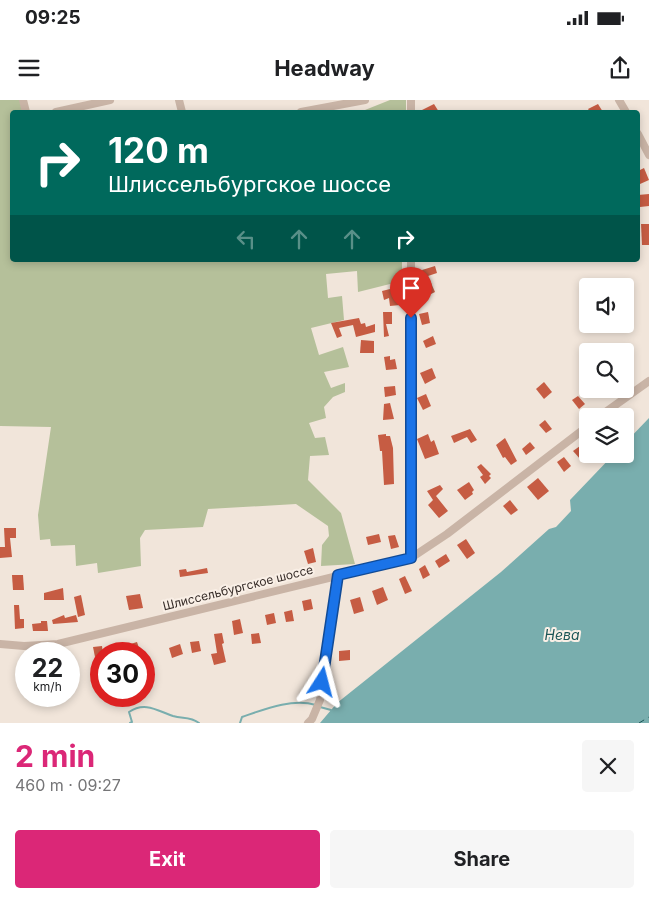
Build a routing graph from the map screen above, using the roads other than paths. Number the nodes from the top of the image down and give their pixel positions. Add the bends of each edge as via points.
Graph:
1 (110, 100) edge
2 (365, 100) edge
3 (345, 102) edge
4 (65, 110) edge
5 (310, 110) edge
6 (640, 138) edge
7 (649, 155) edge
8 (411, 262) edge
9 (649, 381) edge
10 (611, 408) edge
11 (579, 433) edge
12 (411, 558) junction
13 (338, 575) junction
14 (0, 644) edge
15 (308, 723) edge

1 - 4 street
2 - 3 street
3 - 5 street
6 - 7 street
8 - 12 street
9 - 10 street
11 - 12 street, Шлиссельбургское шоссе
12 - 13 street, Шлиссельбургское шоссе
13 - 14 street, Шлиссельбургское шоссе via 58,644
13 - 15 street via 320,700

